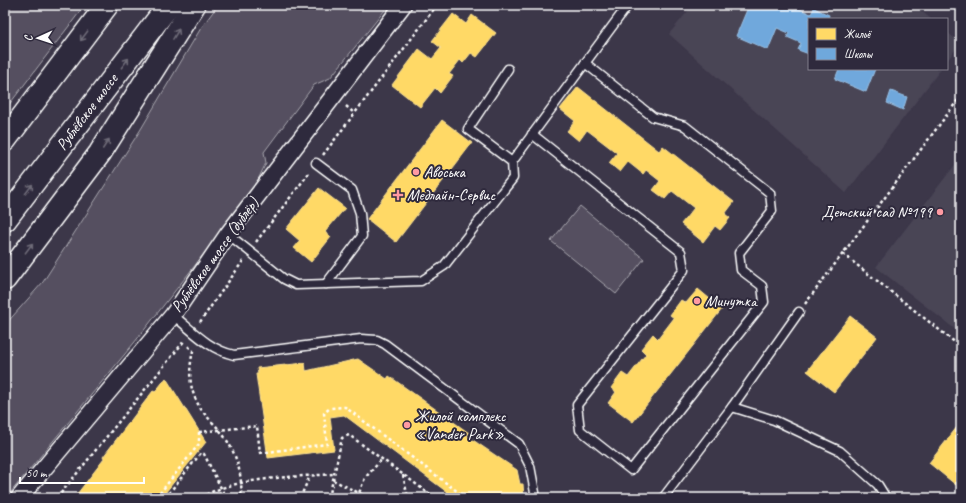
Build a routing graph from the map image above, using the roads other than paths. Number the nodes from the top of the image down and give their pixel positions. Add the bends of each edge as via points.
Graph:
1 (108, 5) edge
2 (169, 5) edge
3 (194, 5) edge
4 (403, 5) edge
5 (628, 5) edge
6 (585, 63) junction
7 (508, 69) dead end
8 (532, 134) junction
9 (5, 140) edge
10 (512, 162) junction
11 (316, 163) dead end
12 (5, 220) edge
13 (228, 234) junction
14 (5, 279) edge
15 (326, 284) junction
16 (799, 312) road end
17 (173, 315) junction
18 (732, 407) junction
19 (19, 498) edge
20 (536, 498) edge
21 (663, 498) edge
22 (886, 498) edge

1 -> 9 main road
12 -> 2 main road, Рублёвское шоссе
14 -> 3 main road via 100,153
4 - 13 street, Рублёвское шоссе (дублёр)
5 - 6 lane
6 - 8 lane
6 - 8 lane via 653,117 685,126 770,193 772,212 740,253 741,270 762,286 764,302 631,470 580,430 577,405 684,270 681,252
7 - 10 lane via 468,130
8 - 10 lane
10 - 15 lane via 512,178 444,266 421,281
11 - 15 lane via 352,190 360,213 362,236
13 - 15 lane via 284,279 296,285
13 - 17 street, Рублёвское шоссе (дублёр)
16 - 18 lane
17 - 19 street, Рублёвское шоссе (дублёр)
17 - 20 lane via 211,346 234,355 361,339 377,340 385,344 519,444 530,466
18 - 21 lane
18 - 22 lane via 774,420 840,451 878,486

